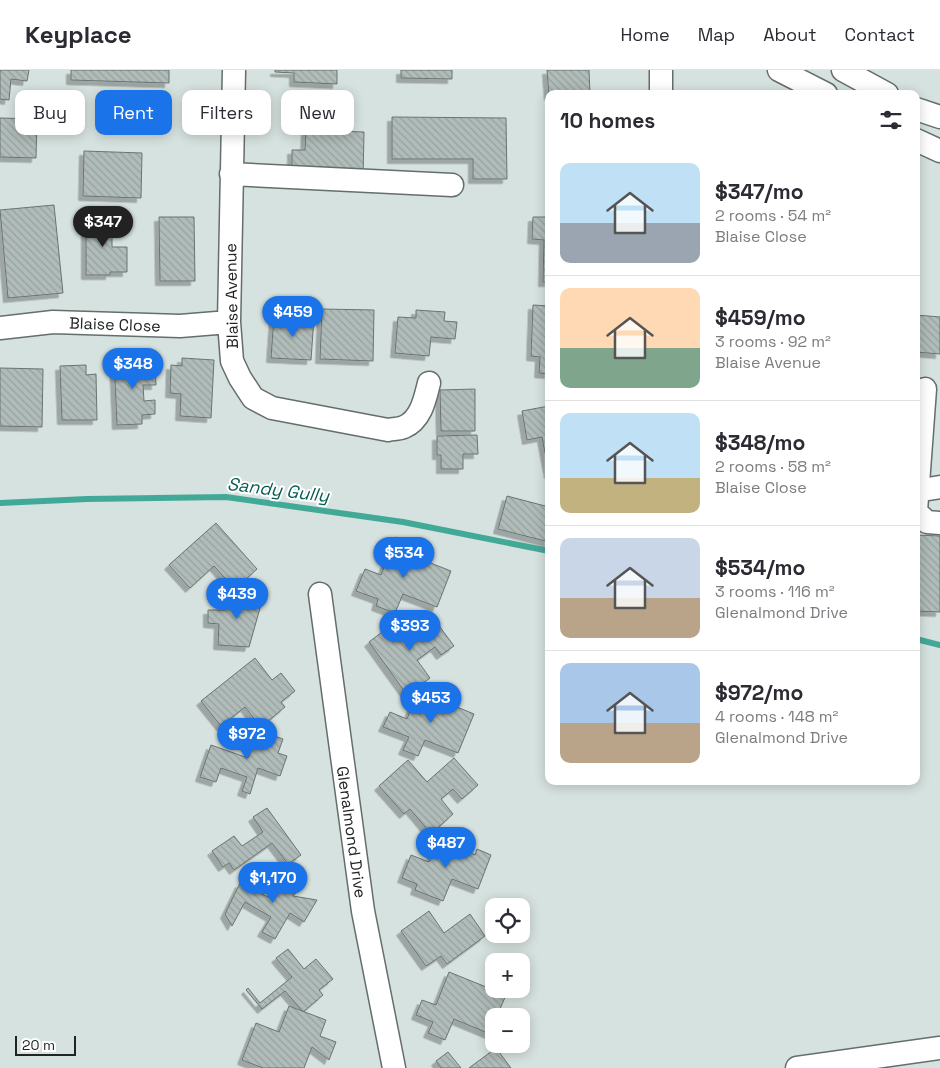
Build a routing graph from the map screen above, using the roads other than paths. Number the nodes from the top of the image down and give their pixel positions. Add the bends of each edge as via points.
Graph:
1 (234, 70) edge
2 (661, 70) edge
3 (779, 70) edge
4 (844, 70) edge
5 (661, 90) edge
6 (818, 90) edge
7 (880, 90) edge
8 (920, 110) edge
9 (940, 117) edge
10 (920, 142) edge
11 (940, 151) edge
12 (231, 174) junction
13 (452, 185) dead end
14 (229, 322) junction
15 (0, 328) edge
16 (429, 383) dead end
17 (925, 389) dead end
18 (921, 498) edge
19 (940, 523) edge
20 (320, 594) dead end
21 (940, 1048) edge
22 (394, 1068) edge
23 (798, 1068) edge

1 - 12 street, Blaise Avenue
2 - 5 street
3 - 6 street
4 - 7 street
8 - 9 street
10 - 11 street
12 - 13 street
12 - 14 street, Blaise Avenue
14 - 15 street, Blaise Close via 180,326 53,322
14 - 16 street, Blaise Avenue via 232,361 240,378 252,398 272,408 388,430 404,427 415,420
17 - 18 street
18 - 19 street via 927,522
20 - 22 street, Glenalmond Drive via 362,911
21 - 23 street

